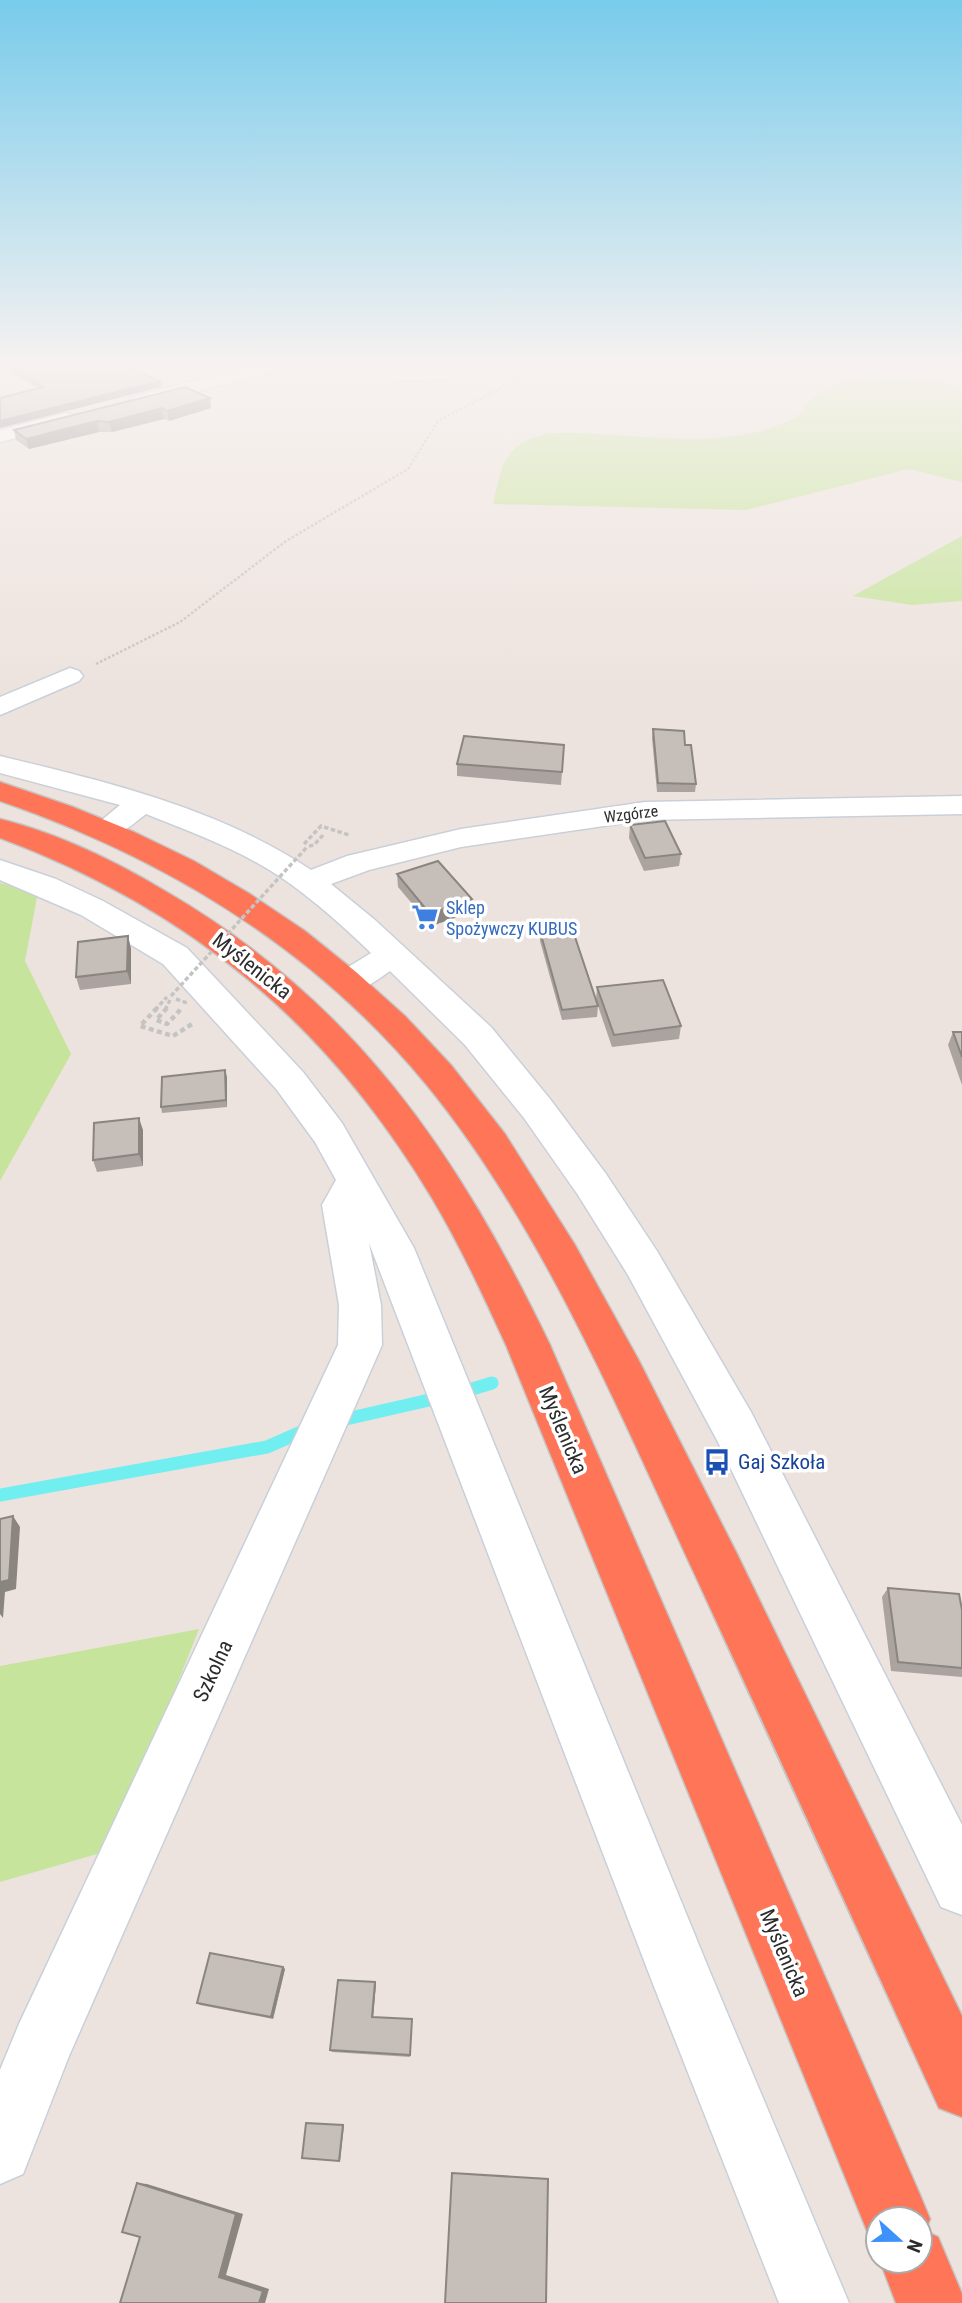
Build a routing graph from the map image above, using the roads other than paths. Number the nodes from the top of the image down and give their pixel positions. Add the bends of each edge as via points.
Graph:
1 (70, 676) road end
2 (0, 707) edge
3 (0, 764) edge
4 (0, 792) edge
5 (143, 802) junction
6 (962, 805) edge
7 (0, 828) edge
8 (106, 829) junction
9 (310, 858) junction
10 (0, 869) edge
11 (392, 954) junction
12 (349, 982) junction
13 (358, 1185) junction
14 (962, 1886) edge
15 (962, 2085) edge
16 (0, 2151) edge
17 (890, 2205) edge
18 (920, 2275) edge
19 (814, 2303) edge
20 (931, 2303) edge

1 - 2 street
3 - 5 street
4 - 8 highway
5 - 8 street
5 - 9 street via 233,838
6 - 9 street, Wzgórze via 645,811 460,838 358,863
7 - 17 highway, Myślenicka via 106,872 156,898 232,948 296,1000 332,1037 377,1088 433,1167 489,1264 528,1345
8 - 12 highway via 242,901
9 - 11 street
10 - 13 street via 45,886 176,956 189,1001 290,1081 329,1133
11 - 12 street
11 - 14 street via 475,1034 509,1074 646,1269 799,1555
12 - 15 highway via 409,1042 466,1110 516,1181 582,1295 684,1498
13 - 16 street, Szkolna via 347,1193 342,1205 360,1306 360,1345 41,2046
13 - 19 street via 393,1248
18 - 20 highway

